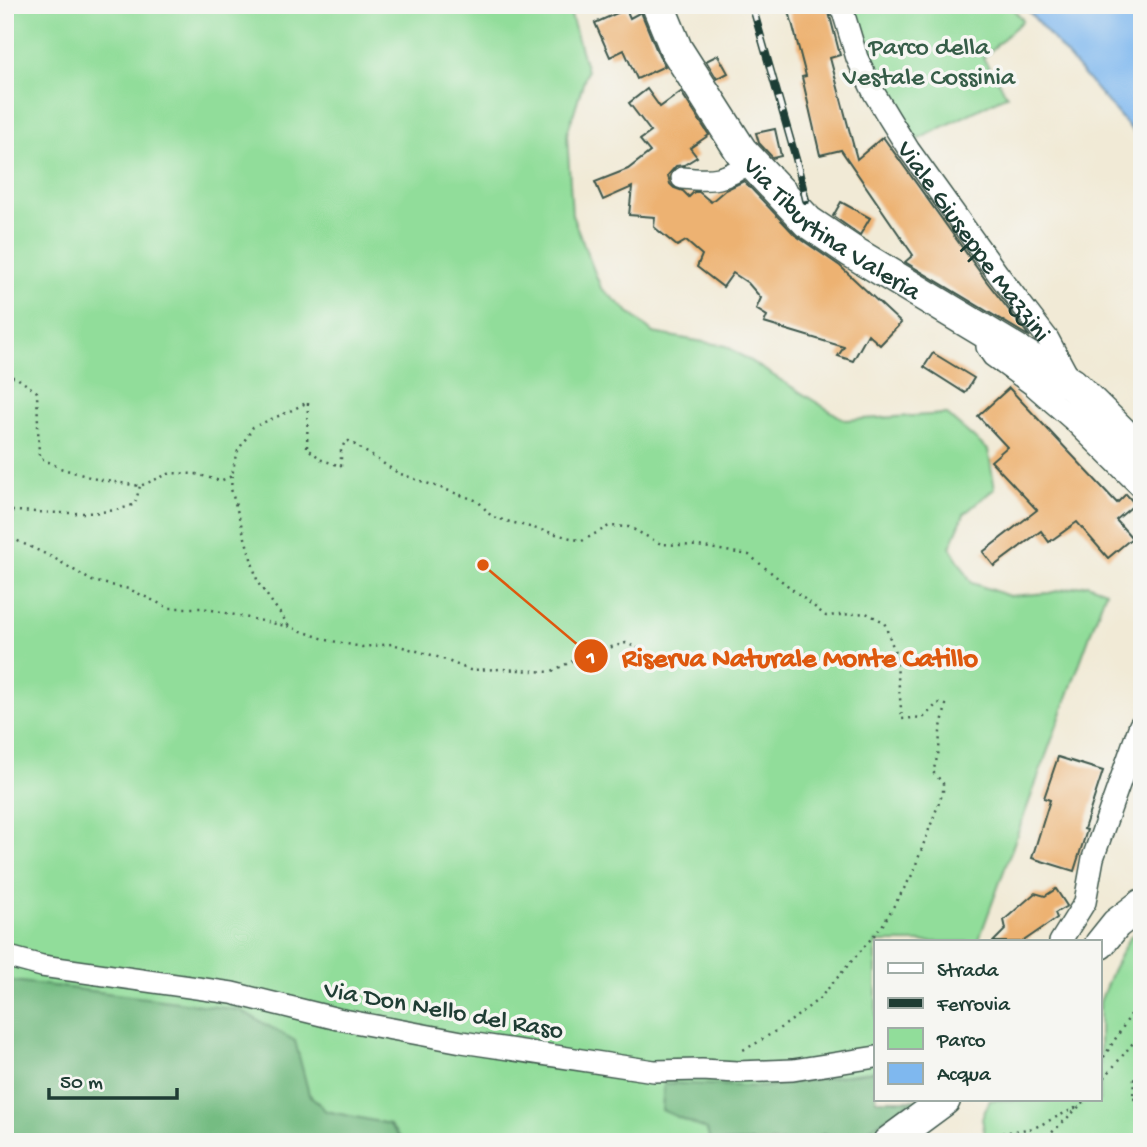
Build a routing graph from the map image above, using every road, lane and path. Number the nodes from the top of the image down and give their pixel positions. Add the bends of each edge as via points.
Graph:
1 (658, 5) edge
2 (841, 5) edge
3 (751, 161) junction
4 (682, 178) dead end
5 (989, 333) junction
6 (5, 375) edge
7 (1072, 384) junction
8 (1142, 453) edge
9 (232, 476) junction
10 (140, 486) junction
11 (1142, 488) edge
12 (5, 512) edge
13 (5, 535) edge
14 (290, 627) junction
15 (649, 653) dead end
16 (1140, 725) edge
17 (1142, 904) edge
18 (1058, 939) edge
19 (1102, 942) edge
20 (5, 956) edge
21 (1142, 997) edge
22 (1142, 1032) edge
23 (733, 1054) dead end
24 (874, 1057) edge
25 (1102, 1060) edge
26 (1142, 1067) edge
27 (1102, 1081) edge
28 (1142, 1098) edge
29 (941, 1102) edge
30 (1076, 1102) edge
31 (1083, 1102) edge
32 (1075, 1108) junction
33 (1002, 1133) dead end
34 (888, 1142) edge
35 (1042, 1142) edge

1 - 3 main road, Via Tiburtina Valeria via 676,49
2 - 7 street, Viale Giuseppe Mazzini via 860,64 888,118 1048,339
3 - 4 street via 722,178
3 - 5 main road, Via Tiburtina Valeria via 808,222
5 - 7 main road, Via Tiburtina Valeria
5 - 11 street via 987,347 993,356 1072,419
6 - 10 path via 37,392 39,457 96,479
7 - 8 main road, Viale Giuseppe Mazzini
9 - 10 path via 220,481 171,473
9 - 14 path via 231,489 258,583
9 - 23 path via 236,454 253,427 307,401 307,449 322,460 341,466 341,450 349,441 398,474 478,502 492,517 582,541 609,526 629,527 661,544 749,555 826,616 866,614 884,622 896,655 902,719 924,717 938,703 946,705 933,772 943,783 943,792 912,875 882,926 819,999
10 - 12 path via 135,503 122,509
13 - 14 path via 92,581 129,589 169,608 203,608
14 - 15 path via 362,647 392,644 470,670 550,672 587,654 626,643
16 - 18 street via 1093,858 1085,902
17 - 19 main road
20 - 24 street, Via Don Nello del Raso via 42,966 232,993 462,1042 654,1071 793,1070
21 - 25 path
22 - 27 path
26 - 28 path via 1134,1077 1133,1099
29 - 34 main road
30 - 32 path
31 - 32 path
32 - 33 path via 1034,1128
32 - 35 path

